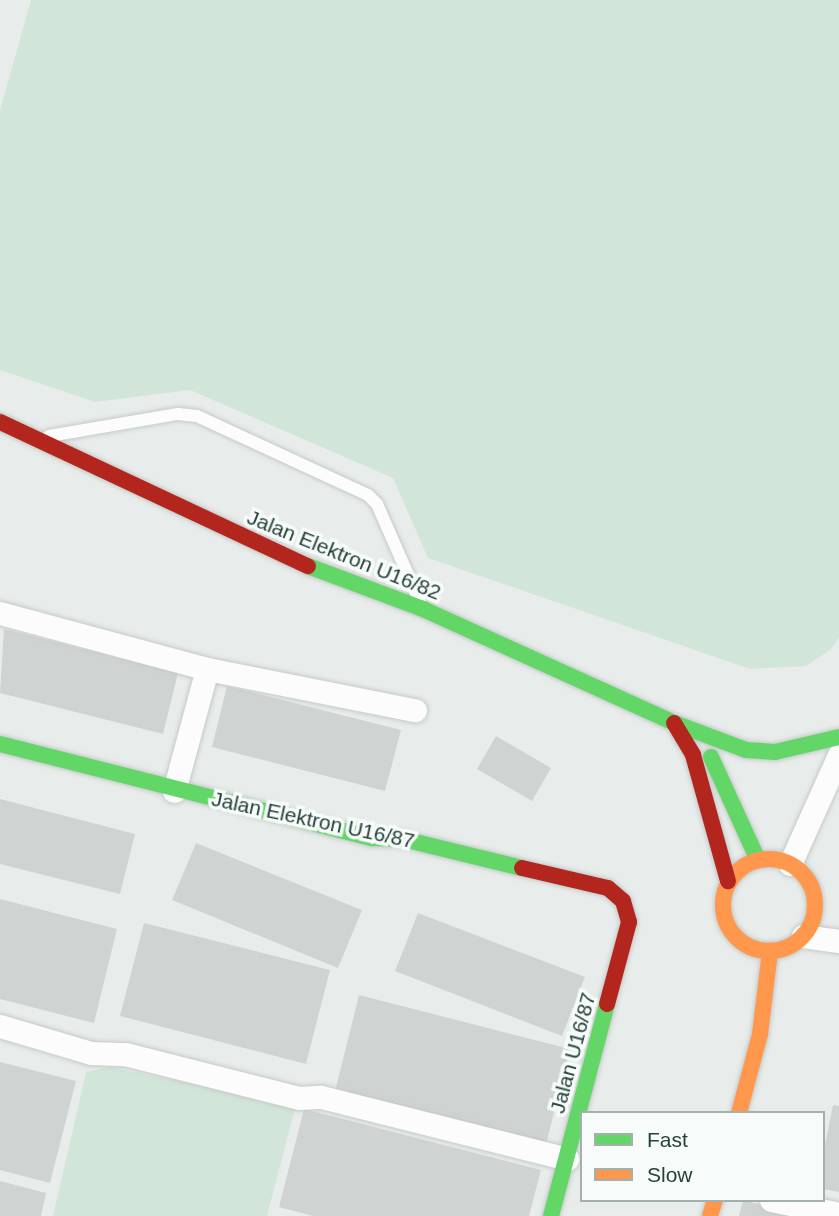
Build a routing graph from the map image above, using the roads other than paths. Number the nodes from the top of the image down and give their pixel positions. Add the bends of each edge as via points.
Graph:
1 (0, 422) edge
2 (35, 439) junction
3 (423, 609) junction
4 (0, 613) edge
5 (207, 669) junction
6 (415, 710) dead end
7 (674, 723) junction
8 (839, 737) edge
9 (0, 744) edge
10 (839, 755) edge
11 (174, 791) junction
12 (758, 860) junction
13 (790, 864) junction
14 (728, 881) junction
15 (623, 901) joint
16 (803, 936) junction
17 (839, 941) edge
18 (770, 951) junction
19 (0, 1026) edge
20 (740, 1111) edge
21 (567, 1159) junction
22 (781, 1202) edge
23 (839, 1214) edge
24 (551, 1216) edge

1 - 2 street, Jalan Elektron U16/82
2 - 3 street, Jalan Elektron U16/82 via 287,558
2 - 3 lane via 178,414 197,416 368,495 377,504
3 - 7 street, Jalan Elektron U16/82
4 - 5 street
5 - 6 street
5 - 11 street
7 - 8 street via 746,750 775,752
7 - 12 street via 709,751
7 - 14 street via 693,755
9 - 11 street, Jalan Elektron U16/87
10 - 13 street
11 - 15 street, Jalan Elektron U16/87 via 608,888
12 - 13 street
12 - 14 street
13 - 16 street via 810,884 814,898 815,912
14 - 18 street via 722,909 725,922 743,944
15 - 21 street, Jalan U16/87 via 629,922
16 - 17 street
16 - 18 street via 782,950
18 - 20 street via 760,1034
19 - 21 street via 91,1053 125,1054 299,1098 321,1097
21 - 24 street, Jalan U16/87
22 - 23 street

